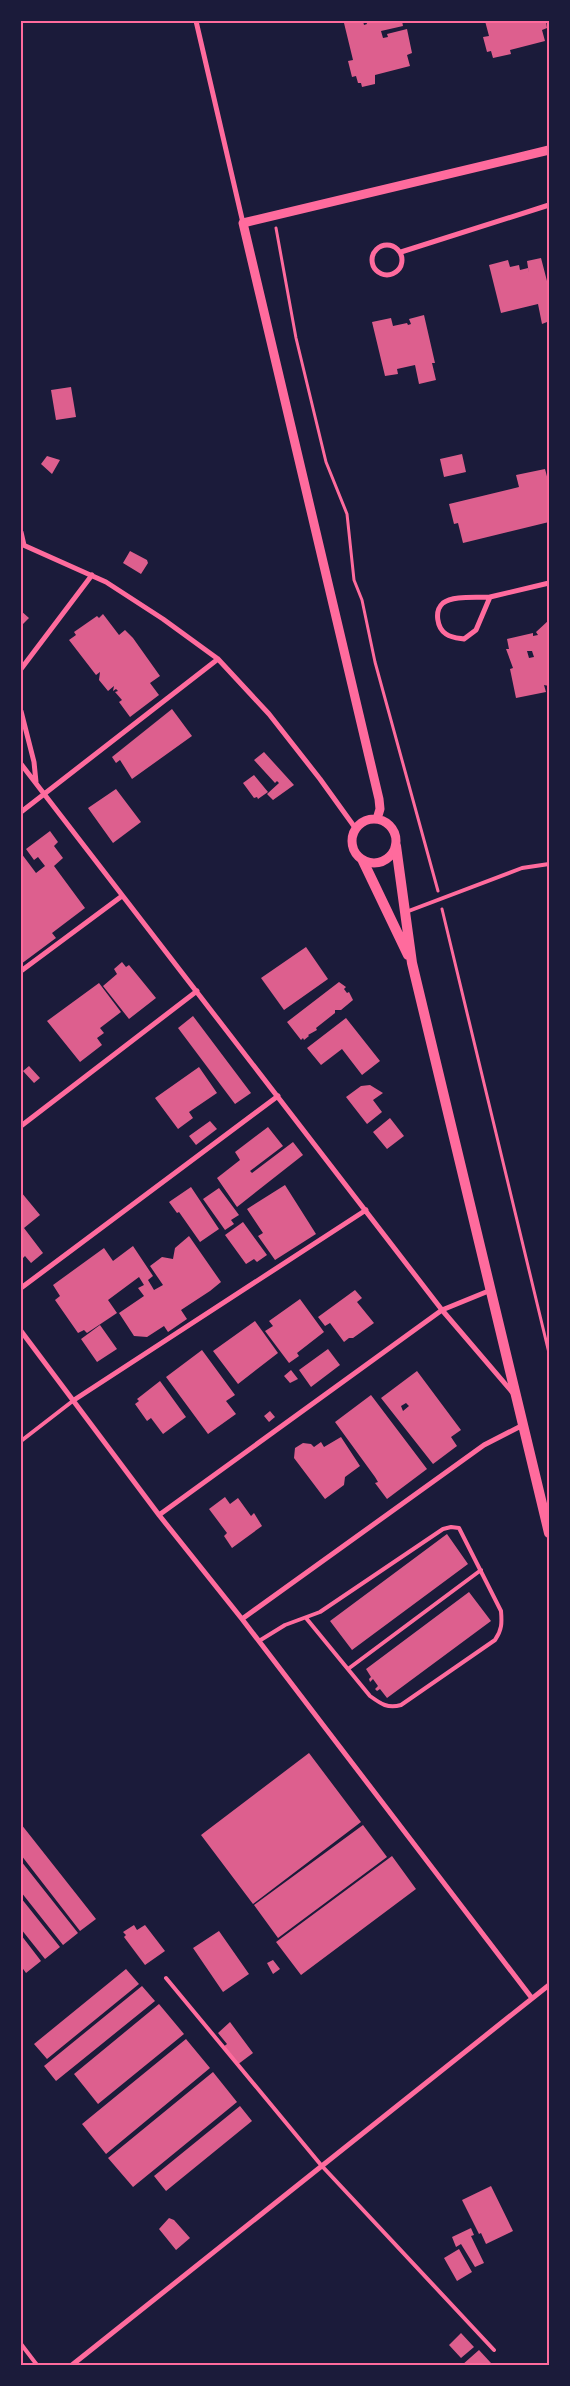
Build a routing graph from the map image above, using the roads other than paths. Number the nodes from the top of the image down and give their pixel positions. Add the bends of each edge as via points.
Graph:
1 (196, 21) edge
2 (549, 150) edge
3 (549, 205) edge
4 (243, 223) junction
5 (401, 252) junction
6 (21, 532) edge
7 (23, 544) edge
8 (92, 575) junction
9 (549, 583) edge
10 (490, 597) junction
11 (218, 659) junction
12 (21, 669) edge
13 (21, 711) edge
14 (21, 764) edge
15 (36, 782) junction
16 (45, 795) junction
17 (21, 812) edge
18 (377, 819) junction
19 (356, 828) junction
20 (396, 846) junction
21 (364, 861) junction
22 (549, 864) edge
23 (122, 896) junction
24 (406, 912) junction
25 (412, 963) junction
26 (21, 971) edge
27 (197, 991) junction
28 (278, 1096) junction
29 (21, 1126) edge
30 (366, 1210) junction
31 (21, 1288) edge
32 (491, 1290) junction
33 (442, 1310) junction
34 (21, 1331) edge
35 (518, 1398) junction
36 (74, 1400) junction
37 (523, 1425) junction
38 (21, 1441) edge
39 (159, 1514) junction
40 (549, 1533) edge
41 (481, 1570) junction
42 (306, 1618) junction
43 (242, 1619) junction
44 (259, 1641) junction
45 (348, 1669) junction
46 (166, 1978) dead end
47 (549, 1985) edge
48 (531, 1998) junction
49 (321, 2165) junction
50 (21, 2344) edge
51 (494, 2350) dead end
52 (38, 2365) edge
53 (72, 2365) edge

1 - 4 street
2 - 4 street
3 - 5 street
4 - 18 street via 379,799
5 - 5 street via 385,244 378,248 372,255 374,269 382,274 395,273 402,267
6 - 7 street
7 - 8 street
8 - 11 street via 163,619
8 - 12 street
9 - 10 street
10 - 10 street via 476,630 464,639 444,633 438,622 438,611 443,603
11 - 16 street
11 - 19 street via 269,714
13 - 15 street
14 - 15 street
15 - 16 street
16 - 17 street
16 - 23 street
18 - 19 street via 365,821
18 - 20 street via 390,826 397,839
19 - 21 street via 352,846
20 - 21 street via 382,862 372,864
20 - 24 main road
21 - 25 main road
22 - 24 lane via 522,868
23 - 26 street
23 - 27 street
24 - 25 main road
25 - 32 main road
27 - 28 street
27 - 29 street
28 - 30 street
28 - 31 street
30 - 33 street
30 - 36 street
32 - 33 street
32 - 35 main road
33 - 35 street
33 - 39 street
34 - 36 street
35 - 37 main road
36 - 38 lane
36 - 39 street
37 - 40 main road
37 - 43 street via 484,1445
39 - 43 street
41 - 42 lane via 459,1528 451,1526
41 - 45 lane
41 - 45 lane via 501,1611 501,1631 495,1640 392,1708 370,1696
42 - 44 lane via 285,1625
42 - 45 lane
43 - 44 street
44 - 48 street
46 - 49 lane
47 - 48 street
48 - 49 street
49 - 51 lane
49 - 53 street
50 - 52 lane

